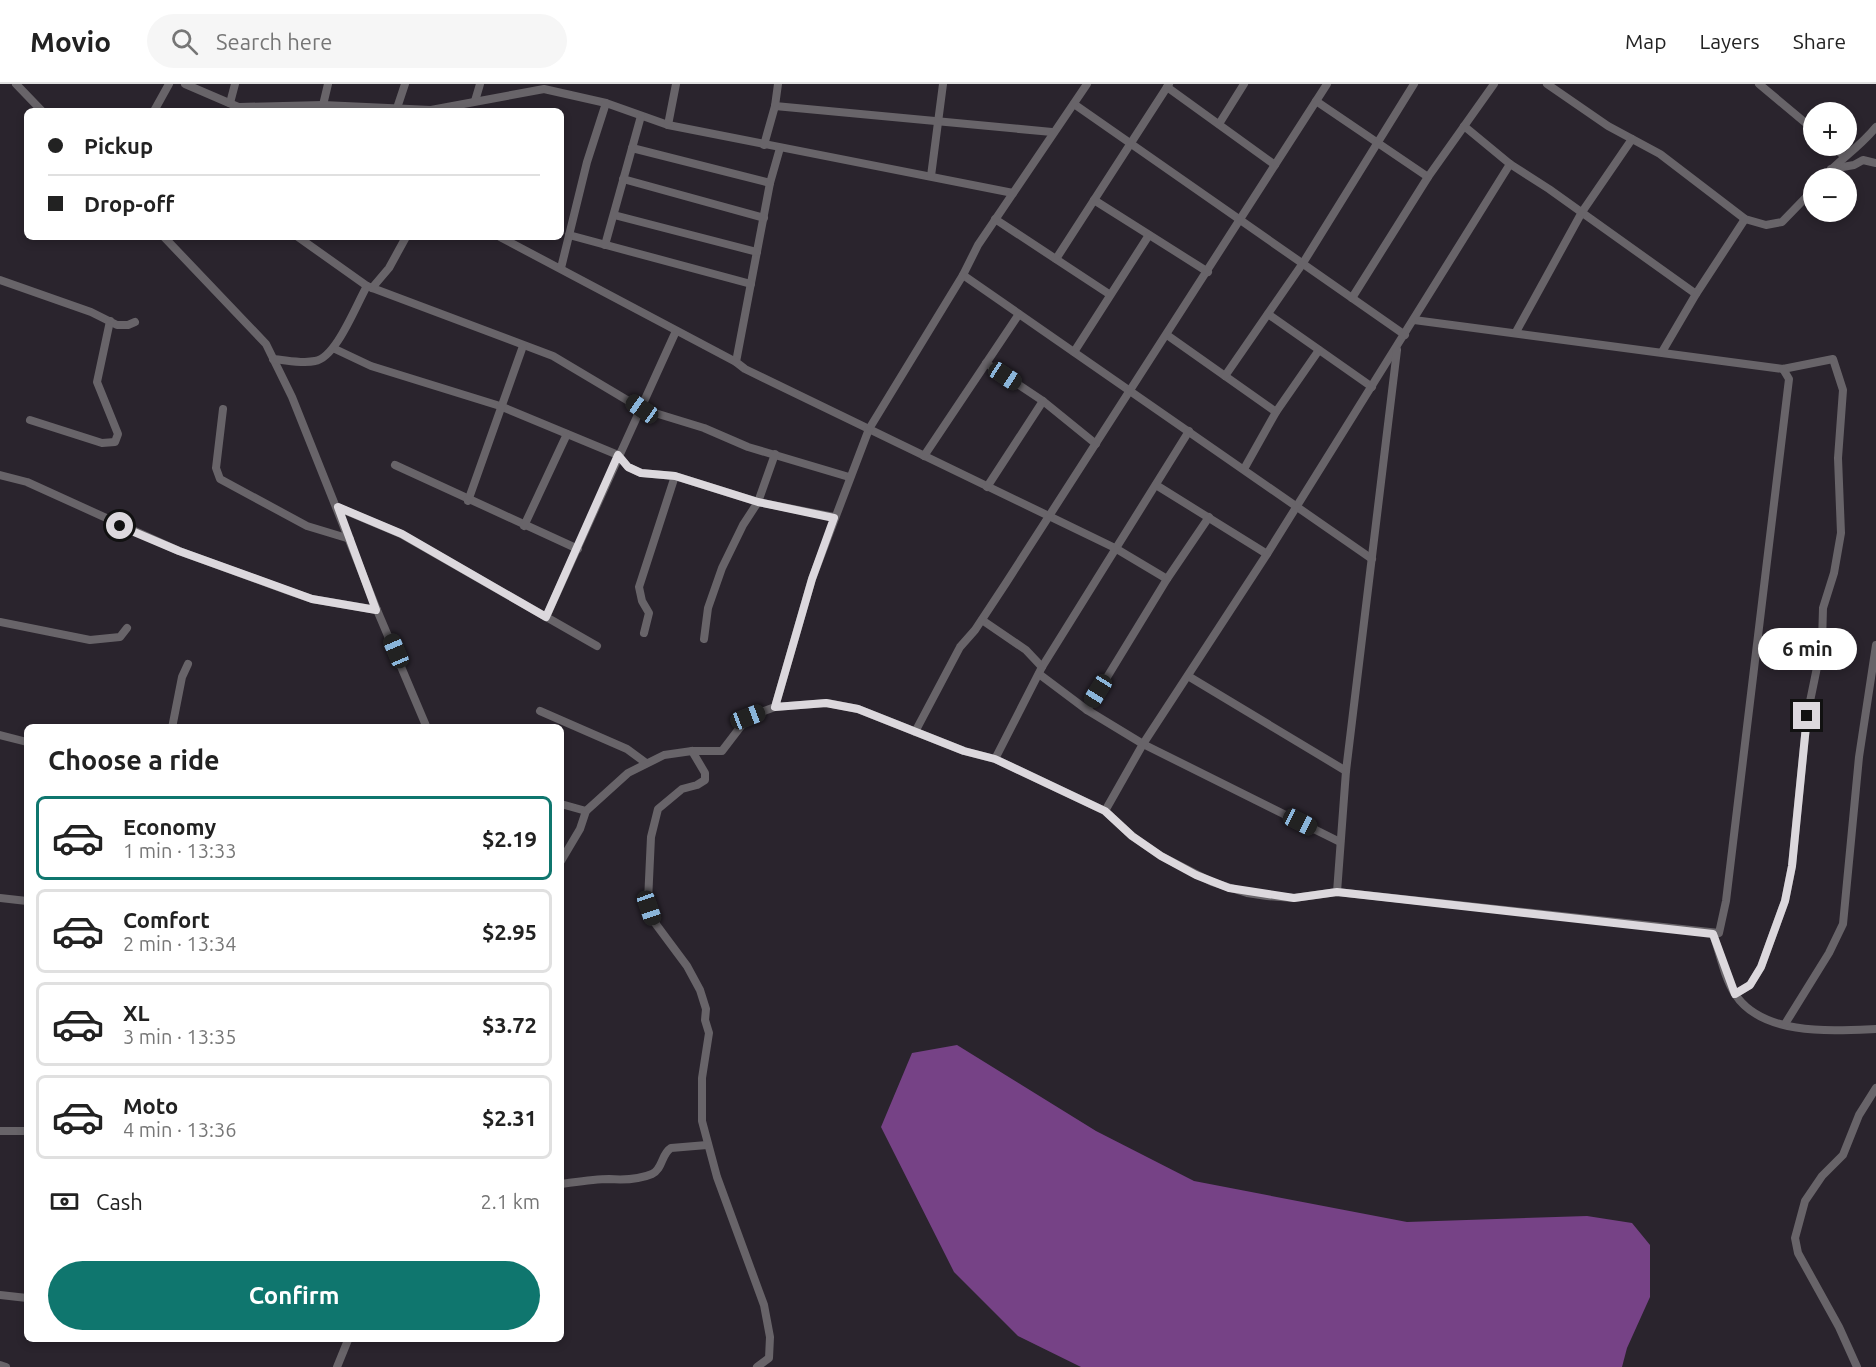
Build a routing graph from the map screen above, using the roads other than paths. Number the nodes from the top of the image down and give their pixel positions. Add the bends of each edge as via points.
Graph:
1 (16, 84) edge
2 (169, 84) edge
3 (185, 84) edge
4 (235, 84) edge
5 (328, 84) edge
6 (405, 84) edge
7 (480, 84) edge
8 (676, 84) edge
9 (778, 84) edge
10 (943, 84) edge
11 (1087, 84) edge
12 (1244, 84) edge
13 (1327, 84) edge
14 (1414, 84) edge
15 (1494, 84) edge
16 (1547, 84) edge
17 (1759, 84) edge
18 (1168, 85) edge
19 (545, 87) edge
20 (475, 101) junction
21 (1316, 101) junction
22 (230, 103) junction
23 (606, 103) junction
24 (1074, 104) junction
25 (323, 105) junction
26 (775, 106) junction
27 (39, 108) edge
28 (156, 108) edge
29 (242, 108) edge
30 (264, 108) edge
31 (397, 108) joint
32 (445, 108) edge
33 (641, 116) junction
34 (1803, 121) edge
35 (939, 122) junction
36 (1219, 124) junction
37 (668, 125) junction
38 (1464, 126) junction
39 (1876, 127) edge
40 (1052, 132) junction
41 (1632, 140) junction
42 (1377, 143) junction
43 (1130, 144) junction
44 (764, 145) junction
45 (632, 148) junction
46 (780, 148) junction
47 (1858, 149) joint
48 (1844, 156) edge
49 (1863, 159) junction
50 (1876, 163) edge
51 (1510, 164) junction
52 (1275, 165) junction
53 (1833, 168) edge
54 (1840, 168) edge
55 (931, 176) junction
56 (1428, 177) junction
57 (623, 179) junction
58 (770, 183) junction
59 (1013, 193) junction
60 (1094, 200) junction
61 (1803, 200) edge
62 (1582, 212) junction
63 (614, 214) junction
64 (764, 218) junction
65 (995, 219) junction
66 (1745, 219) junction
67 (1242, 220) junction
68 (1149, 234) junction
69 (569, 236) junction
70 (167, 240) edge
71 (302, 240) edge
72 (404, 240) edge
73 (506, 240) edge
74 (605, 245) junction
75 (757, 252) junction
76 (1056, 259) junction
77 (1303, 263) junction
78 (561, 268) junction
79 (1208, 272) junction
80 (963, 274) junction
81 (0, 280) edge
82 (750, 284) junction
83 (370, 287) junction
84 (1109, 294) junction
85 (1696, 294) junction
86 (1352, 298) junction
87 (1019, 314) junction
88 (1268, 314) junction
89 (1414, 320) junction
90 (110, 321) junction
91 (135, 322) dead end
92 (676, 331) junction
93 (1516, 332) junction
94 (1167, 335) junction
95 (1405, 335) junction
96 (523, 346) junction
97 (1398, 346) junction
98 (334, 349) junction
99 (1319, 350) junction
100 (1074, 352) junction
101 (1662, 352) junction
102 (273, 359) junction
103 (736, 362) junction
104 (986, 363) junction
105 (1783, 369) junction
106 (1225, 376) junction
107 (1372, 387) junction
108 (1131, 391) junction
109 (1043, 401) junction
110 (500, 406) junction
111 (223, 409) dead end
112 (642, 409) junction
113 (1276, 412) junction
114 (30, 420) dead end
115 (869, 429) junction
116 (1189, 431) junction
117 (567, 434) junction
118 (1096, 444) junction
119 (775, 454) junction
120 (618, 455) junction
121 (924, 456) junction
122 (395, 465) dead end
123 (1244, 469) junction
124 (0, 475) edge
125 (675, 476) junction
126 (849, 477) junction
127 (1156, 484) junction
128 (987, 487) junction
129 (468, 501) junction
130 (758, 502) junction
131 (1297, 506) junction
132 (338, 507) junction
133 (1049, 517) junction
134 (1209, 517) junction
135 (834, 518) junction
136 (524, 526) junction
137 (350, 539) junction
138 (1115, 548) junction
139 (578, 549) junction
140 (1267, 554) junction
141 (1372, 559) junction
142 (1167, 579) junction
143 (376, 610) junction
144 (546, 617) junction
145 (982, 620) junction
146 (0, 622) edge
147 (128, 628) dead end
148 (644, 633) dead end
149 (704, 639) dead end
150 (1876, 645) edge
151 (597, 646) dead end
152 (188, 664) dead end
153 (1041, 670) junction
154 (1188, 676) junction
155 (775, 707) junction
156 (1087, 710) junction
157 (540, 711) dead end
158 (173, 724) edge
159 (425, 724) edge
160 (915, 732) junction
161 (0, 735) edge
162 (24, 741) edge
163 (1143, 744) junction
164 (692, 751) junction
165 (995, 759) junction
166 (646, 763) junction
167 (1346, 771) junction
168 (564, 805) edge
169 (586, 811) junction
170 (1105, 811) junction
171 (1340, 842) junction
172 (564, 856) edge
173 (1337, 892) junction
174 (0, 898) edge
175 (24, 901) edge
176 (1713, 934) junction
177 (1735, 994) junction
178 (1785, 1024) junction
179 (1876, 1029) edge
180 (1876, 1088) edge
181 (0, 1131) edge
182 (24, 1131) edge
183 (707, 1144) junction
184 (564, 1184) edge
185 (0, 1295) edge
186 (24, 1298) edge
187 (347, 1342) edge
188 (0, 1365) edge
189 (6, 1367) edge
190 (337, 1367) edge
191 (757, 1367) edge
192 (1857, 1367) edge

1 - 27 street
2 - 28 street
3 - 22 street
4 - 22 street
5 - 25 street
6 - 31 street
7 - 20 street
8 - 37 street
9 - 26 street
10 - 35 street
11 - 24 street
12 - 36 street
13 - 21 street
14 - 42 street
15 - 38 street
16 - 41 street
17 - 34 street
18 - 36 street
18 - 43 street
19 - 20 street
19 - 23 street
20 - 32 street
21 - 42 street
21 - 52 street
22 - 29 street
23 - 33 street
23 - 69 street
24 - 40 street
24 - 43 street
25 - 30 street
25 - 31 street
26 - 35 street
26 - 44 street
33 - 37 street
33 - 45 street
35 - 40 street
35 - 55 street
36 - 52 street
37 - 44 street
38 - 51 street
38 - 56 street
39 - 47 street
40 - 59 street
41 - 62 street
41 - 66 street via 1660,154
42 - 56 street
42 - 77 street
43 - 60 street
43 - 67 street
44 - 46 street
45 - 57 street
45 - 58 street
46 - 55 street
46 - 58 street
47 - 49 street
48 - 53 street
49 - 50 street
49 - 54 street
51 - 62 street
51 - 89 street
52 - 67 street
55 - 59 street
56 - 86 street
57 - 63 street
57 - 64 street
58 - 64 street
59 - 65 street
60 - 68 street
60 - 76 street
61 - 66 street via 1782,222 1766,225
62 - 85 street
62 - 93 street
63 - 74 street
63 - 75 street
64 - 75 street
65 - 76 street
65 - 80 street
66 - 85 street
67 - 77 street
67 - 79 street
68 - 79 street
68 - 84 street
69 - 74 street
69 - 78 street
70 - 102 street via 254,330
71 - 83 street
72 - 83 street via 389,268
73 - 78 street
74 - 82 street
75 - 82 street
76 - 84 street
77 - 86 street
77 - 88 street
78 - 92 street
79 - 94 street
80 - 87 street
80 - 115 street
81 - 90 street
82 - 103 street
83 - 96 street
83 - 98 street
84 - 100 street
85 - 101 street
86 - 95 street
87 - 100 street
87 - 104 street
88 - 99 street
88 - 106 street
89 - 93 street
89 - 95 street
90 - 91 street via 123,326
90 - 114 street via 97,382 118,434 115,442 102,443
92 - 103 street
92 - 112 street
93 - 101 street
94 - 106 street
94 - 108 street
95 - 97 street
96 - 110 street
96 - 112 street via 553,356
97 - 107 street
97 - 141 street
98 - 102 street via 314,362
98 - 110 street via 371,366
99 - 107 street
99 - 113 street
100 - 108 street
101 - 105 street
102 - 132 street
103 - 115 street
104 - 109 street
104 - 121 street
105 - 176 street via 1789,379 1755,676 1722,930
105 - 177 street via 1830,358 1839,372 1843,390 1838,458 1841,533 1823,608 1822,643 1807,716 1785,901 1761,967 1750,985
106 - 113 street
107 - 131 street
108 - 116 street
108 - 118 street
109 - 118 street
109 - 128 street
110 - 117 street
110 - 129 street
111 - 137 street via 216,468 220,479 307,526
112 - 119 street
112 - 120 street
113 - 123 street
115 - 121 street
115 - 126 street
116 - 123 street
116 - 127 street
117 - 120 street
117 - 136 street
118 - 133 street
119 - 126 street
119 - 130 street
120 - 125 street via 628,467 641,473
120 - 139 street
121 - 128 street
122 - 129 street
123 - 131 street
124 - 143 street via 27,482 179,551 286,590 312,599
125 - 130 street
125 - 148 street via 639,587 649,613
126 - 135 street
127 - 134 street
127 - 138 street
128 - 133 street
129 - 136 street
130 - 135 street
130 - 149 street via 722,568 708,608
131 - 140 street
131 - 141 street
132 - 137 street
132 - 144 street via 402,534
133 - 138 street
133 - 145 street
134 - 140 street
134 - 142 street
135 - 155 street
136 - 139 street
137 - 143 street
138 - 142 street
138 - 153 street
139 - 144 street
140 - 154 street
141 - 167 street
142 - 156 street
143 - 159 street
144 - 151 street
145 - 153 street via 1026,650
145 - 160 street via 960,646
146 - 147 street via 90,640 120,637
150 - 178 street via 1859,757 1843,924
152 - 158 street
153 - 156 street
153 - 165 street
154 - 163 street
154 - 167 street
155 - 160 street via 826,703 882,717
155 - 164 street via 748,717 722,751
156 - 163 street
157 - 166 street via 627,749
160 - 165 street
161 - 162 street
163 - 170 street
163 - 171 street
164 - 166 street via 664,754
164 - 183 street via 705,780 682,789 658,809 651,837 648,890 655,923 687,966 706,1009 709,1033 701,1093
165 - 170 street
166 - 169 street
167 - 171 street
168 - 169 street
169 - 172 street
170 - 173 street via 1132,836 1170,861 1229,888 1294,898
171 - 173 street
173 - 176 street
174 - 175 street
176 - 177 street
177 - 178 street via 1759,1018
178 - 179 street via 1845,1031
180 - 192 street via 1859,1115 1843,1155 1805,1201 1795,1238 1798,1253
181 - 182 street
183 - 184 street via 671,1148 657,1171 646,1176
183 - 191 street via 768,1321 769,1358
185 - 186 street
187 - 190 street
188 - 189 street

